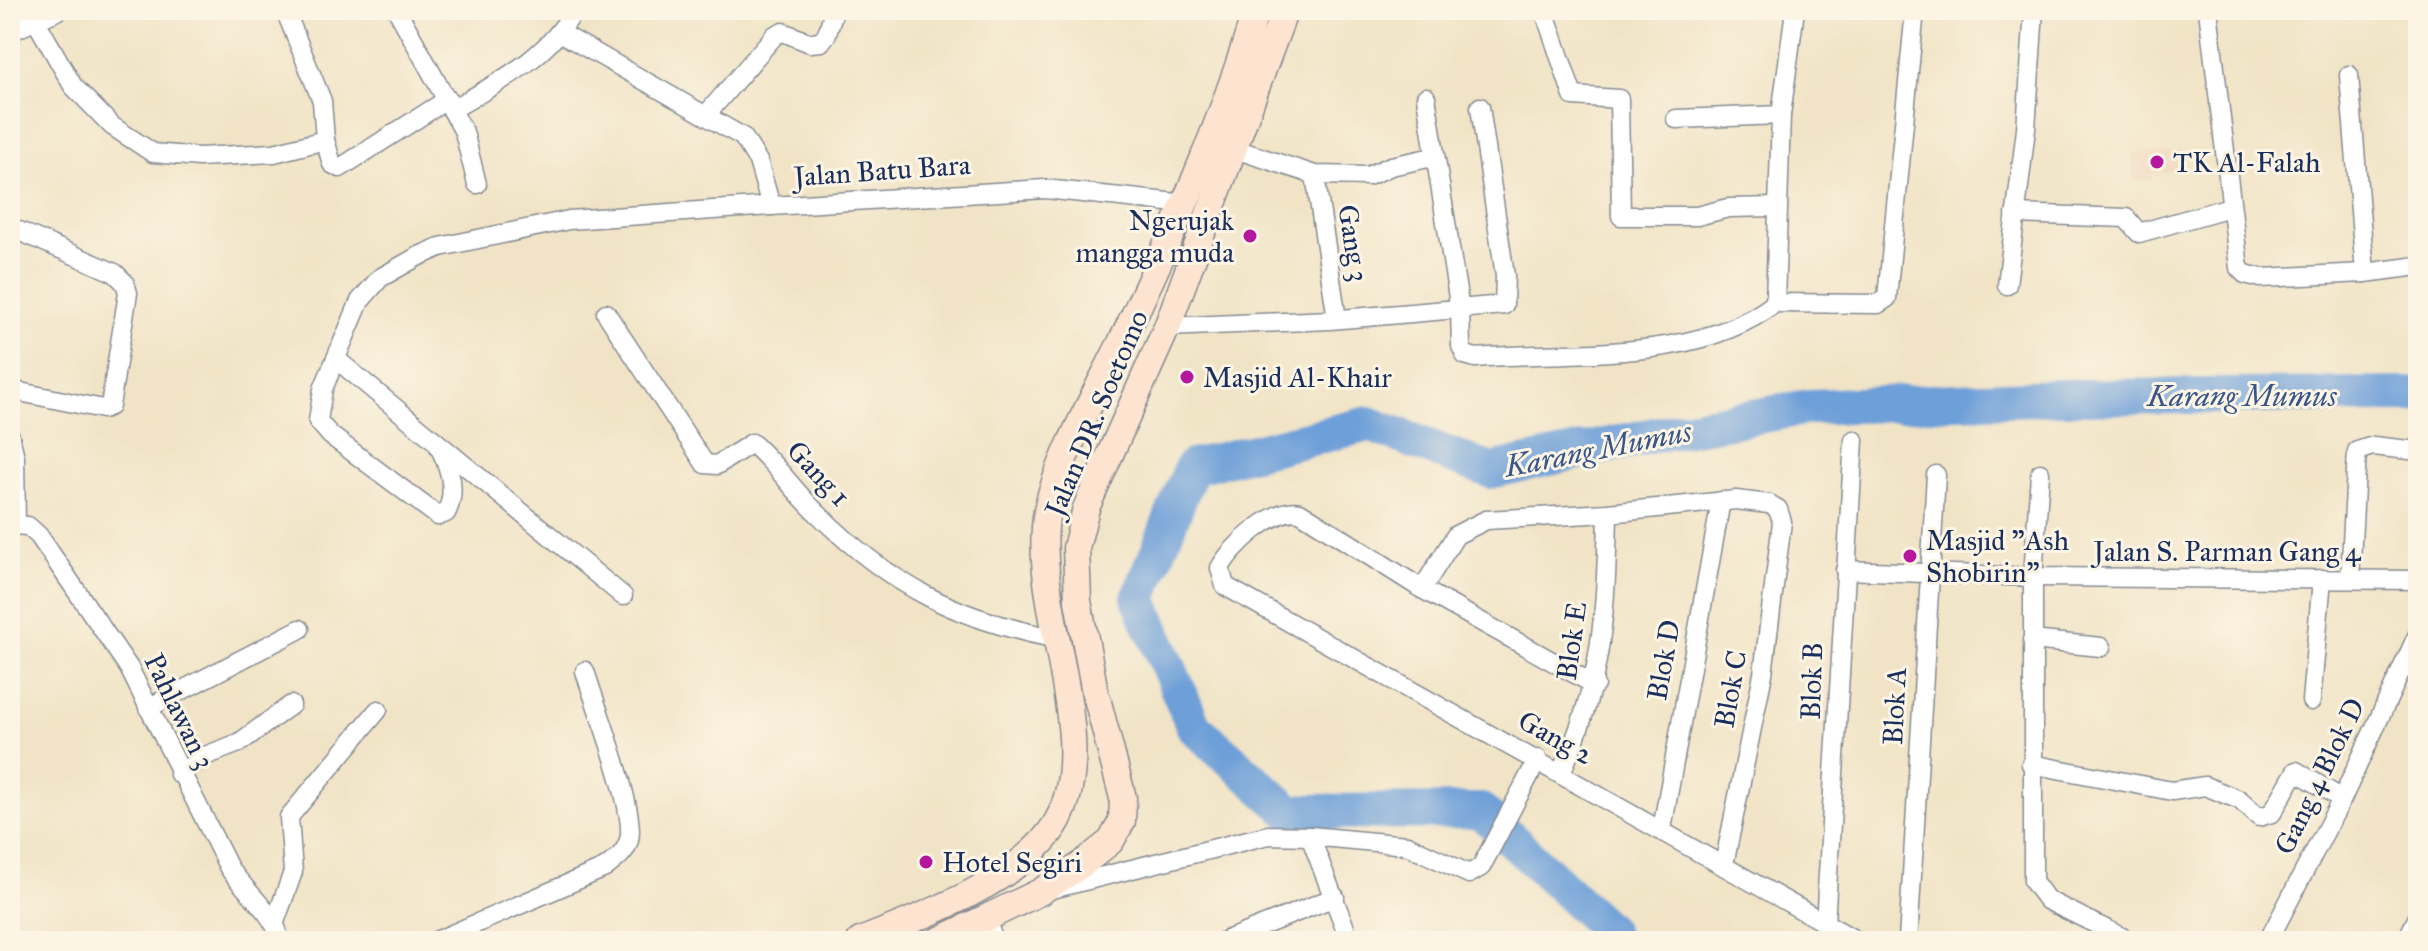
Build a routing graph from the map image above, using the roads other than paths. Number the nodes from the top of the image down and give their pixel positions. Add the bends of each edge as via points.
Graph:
1 (59, 10) edge
2 (285, 10) edge
3 (397, 10) edge
4 (574, 10) edge
5 (834, 10) edge
6 (1256, 10) edge
7 (1285, 10) edge
8 (1544, 10) edge
9 (1795, 10) edge
10 (1915, 10) edge
11 (2034, 10) edge
12 (2208, 10) edge
13 (36, 21) junction
14 (10, 32) edge
15 (559, 32) junction
16 (2349, 75) dead end
17 (1426, 97) dead end
18 (451, 104) junction
19 (1480, 107) dead end
20 (706, 115) junction
21 (1781, 115) junction
22 (1676, 119) dead end
23 (325, 140) junction
24 (1235, 149) junction
25 (1433, 157) junction
26 (1315, 175) junction
27 (477, 184) dead end
28 (1186, 204) junction
29 (771, 206) junction
30 (1777, 207) junction
31 (2230, 207) junction
32 (2015, 214) junction
33 (10, 227) edge
34 (2418, 266) edge
35 (2365, 273) junction
36 (2007, 285) dead end
37 (1775, 303) junction
38 (1460, 310) junction
39 (606, 313) dead end
40 (1337, 319) junction
41 (1167, 327) junction
42 (336, 359) junction
43 (10, 390) edge
44 (10, 436) edge
45 (1854, 440) dead end
46 (437, 443) junction
47 (2418, 451) edge
48 (2040, 473) dead end
49 (1936, 475) dead end
50 (1721, 501) junction
51 (1608, 513) junction
52 (13, 525) edge
53 (1845, 570) junction
54 (1930, 574) junction
55 (2033, 577) junction
56 (2322, 579) junction
57 (2350, 579) junction
58 (2418, 580) edge
59 (1422, 589) junction
60 (623, 596) dead end
61 (300, 629) dead end
62 (2418, 634) edge
63 (1057, 639) junction
64 (2032, 640) junction
65 (2101, 647) dead end
66 (585, 671) dead end
67 (1595, 685) junction
68 (2311, 701) dead end
69 (291, 705) dead end
70 (148, 708) junction
71 (378, 710) dead end
72 (2031, 764) junction
73 (1534, 767) junction
74 (1561, 772) junction
75 (179, 774) junction
76 (2342, 799) junction
77 (1662, 829) junction
78 (1310, 836) junction
79 (1724, 865) junction
80 (1040, 892) junction
81 (1335, 897) junction
82 (2418, 917) edge
83 (275, 922) junction
84 (1825, 924) junction
85 (990, 930) edge
86 (279, 941) edge
87 (436, 941) edge
88 (860, 941) edge
89 (938, 941) edge
90 (1224, 941) edge
91 (1350, 941) edge
92 (1857, 941) edge
93 (1908, 941) edge
94 (2130, 941) edge
95 (2268, 941) edge
96 (2406, 941) edge

1 - 13 street
2 - 23 street via 319,90
3 - 18 street
4 - 15 street
5 - 20 street via 821,42 783,32 775,35
6 - 28 street, Jalan DR. Soetomo
7 - 24 street, Jalan DR. Soetomo
8 - 30 street via 1573,96 1619,99 1621,216 1697,216 1728,208
9 - 21 street
10 - 37 street via 1887,298 1878,304
11 - 32 street
12 - 31 street
13 - 14 street
13 - 23 street via 73,86 112,126 153,153 274,153
15 - 18 street via 519,69
15 - 20 street, Jalan Batu Bara
16 - 35 street
17 - 25 street
18 - 23 street via 343,167 332,164
18 - 27 street via 470,148
19 - 38 street via 1506,299 1501,306
20 - 29 street, Jalan Batu Bara via 748,143
21 - 22 street
21 - 30 street
24 - 26 street, Gang 3
24 - 41 street, Jalan DR. Soetomo
25 - 26 street, Gang 3 via 1368,176
25 - 38 street
26 - 40 street, Gang 3
28 - 29 street, Jalan Batu Bara via 1045,189
28 - 63 street, Jalan DR. Soetomo via 1076,436 1048,509 1044,555
29 - 42 street via 569,220 440,247 369,289 350,317
30 - 37 street
31 - 32 street via 2139,233 2126,218
31 - 35 street via 2236,259 2245,274 2261,278
32 - 36 street
33 - 43 street via 115,273 128,293 110,406 103,409
34 - 35 street
37 - 38 street via 1690,341 1619,351 1476,358 1463,351
38 - 40 street
39 - 63 street, Gang 1 via 705,464 713,467 752,443 845,539 924,595 976,620
40 - 41 street
41 - 80 street, Jalan DR. Soetomo via 1092,493 1076,548 1080,616 1123,798 1122,821 1102,850
42 - 46 street
42 - 46 street via 318,405 318,421 438,516 451,504 449,465
44 - 52 street via 15,457
45 - 53 street, Blok B
46 - 60 street
47 - 57 street via 2373,446 2357,451
48 - 55 street
49 - 54 street, Blok A
50 - 51 street
50 - 77 street, Blok D
50 - 79 street, Blok C via 1769,504 1778,509 1782,522 1763,674
51 - 59 street via 1502,518 1470,525 1452,541
51 - 67 street, Blok E
52 - 70 street, Pahlawan 3 via 28,526 39,536 118,651
53 - 54 street, Jalan S. Parman Gang 4
53 - 84 street, Blok B
54 - 55 street, Jalan S. Parman Gang 4
54 - 93 street, Blok A
55 - 56 street, Jalan S. Parman Gang 4
55 - 64 street
56 - 57 street, Jalan S. Parman Gang 4
56 - 68 street
57 - 58 street, Jalan S. Parman Gang 4
59 - 67 street
59 - 73 street, Gang 2 via 1291,510 1260,528 1222,564 1219,575 1225,586
61 - 70 street
62 - 76 street, Gang 4 Blok D
63 - 88 street, Jalan DR. Soetomo via 1073,766 1065,805 1044,839 978,889
64 - 65 street
64 - 72 street
66 - 87 street via 627,805 631,836 625,853 605,868
67 - 74 street, Blok E
69 - 75 street via 239,743
70 - 75 street, Pahlawan 3
71 - 83 street via 291,811 287,828 293,872
72 - 76 street via 2172,791 2205,786 2240,800 2259,817 2272,813 2296,771
72 - 94 street via 2032,872 2037,888 2056,905
73 - 74 street, Gang 2
73 - 78 street via 1481,867 1469,874 1407,845
74 - 77 street, Gang 2
75 - 83 street, Pahlawan 3 via 236,878
76 - 95 street, Gang 4 Blok D
77 - 79 street, Gang 2
78 - 80 street via 1268,835
78 - 81 street
79 - 84 street, Gang 2
80 - 85 street
81 - 90 street
81 - 91 street
82 - 96 street
83 - 86 street, Pahlawan 3
84 - 92 street, Gang 2
85 - 89 street

